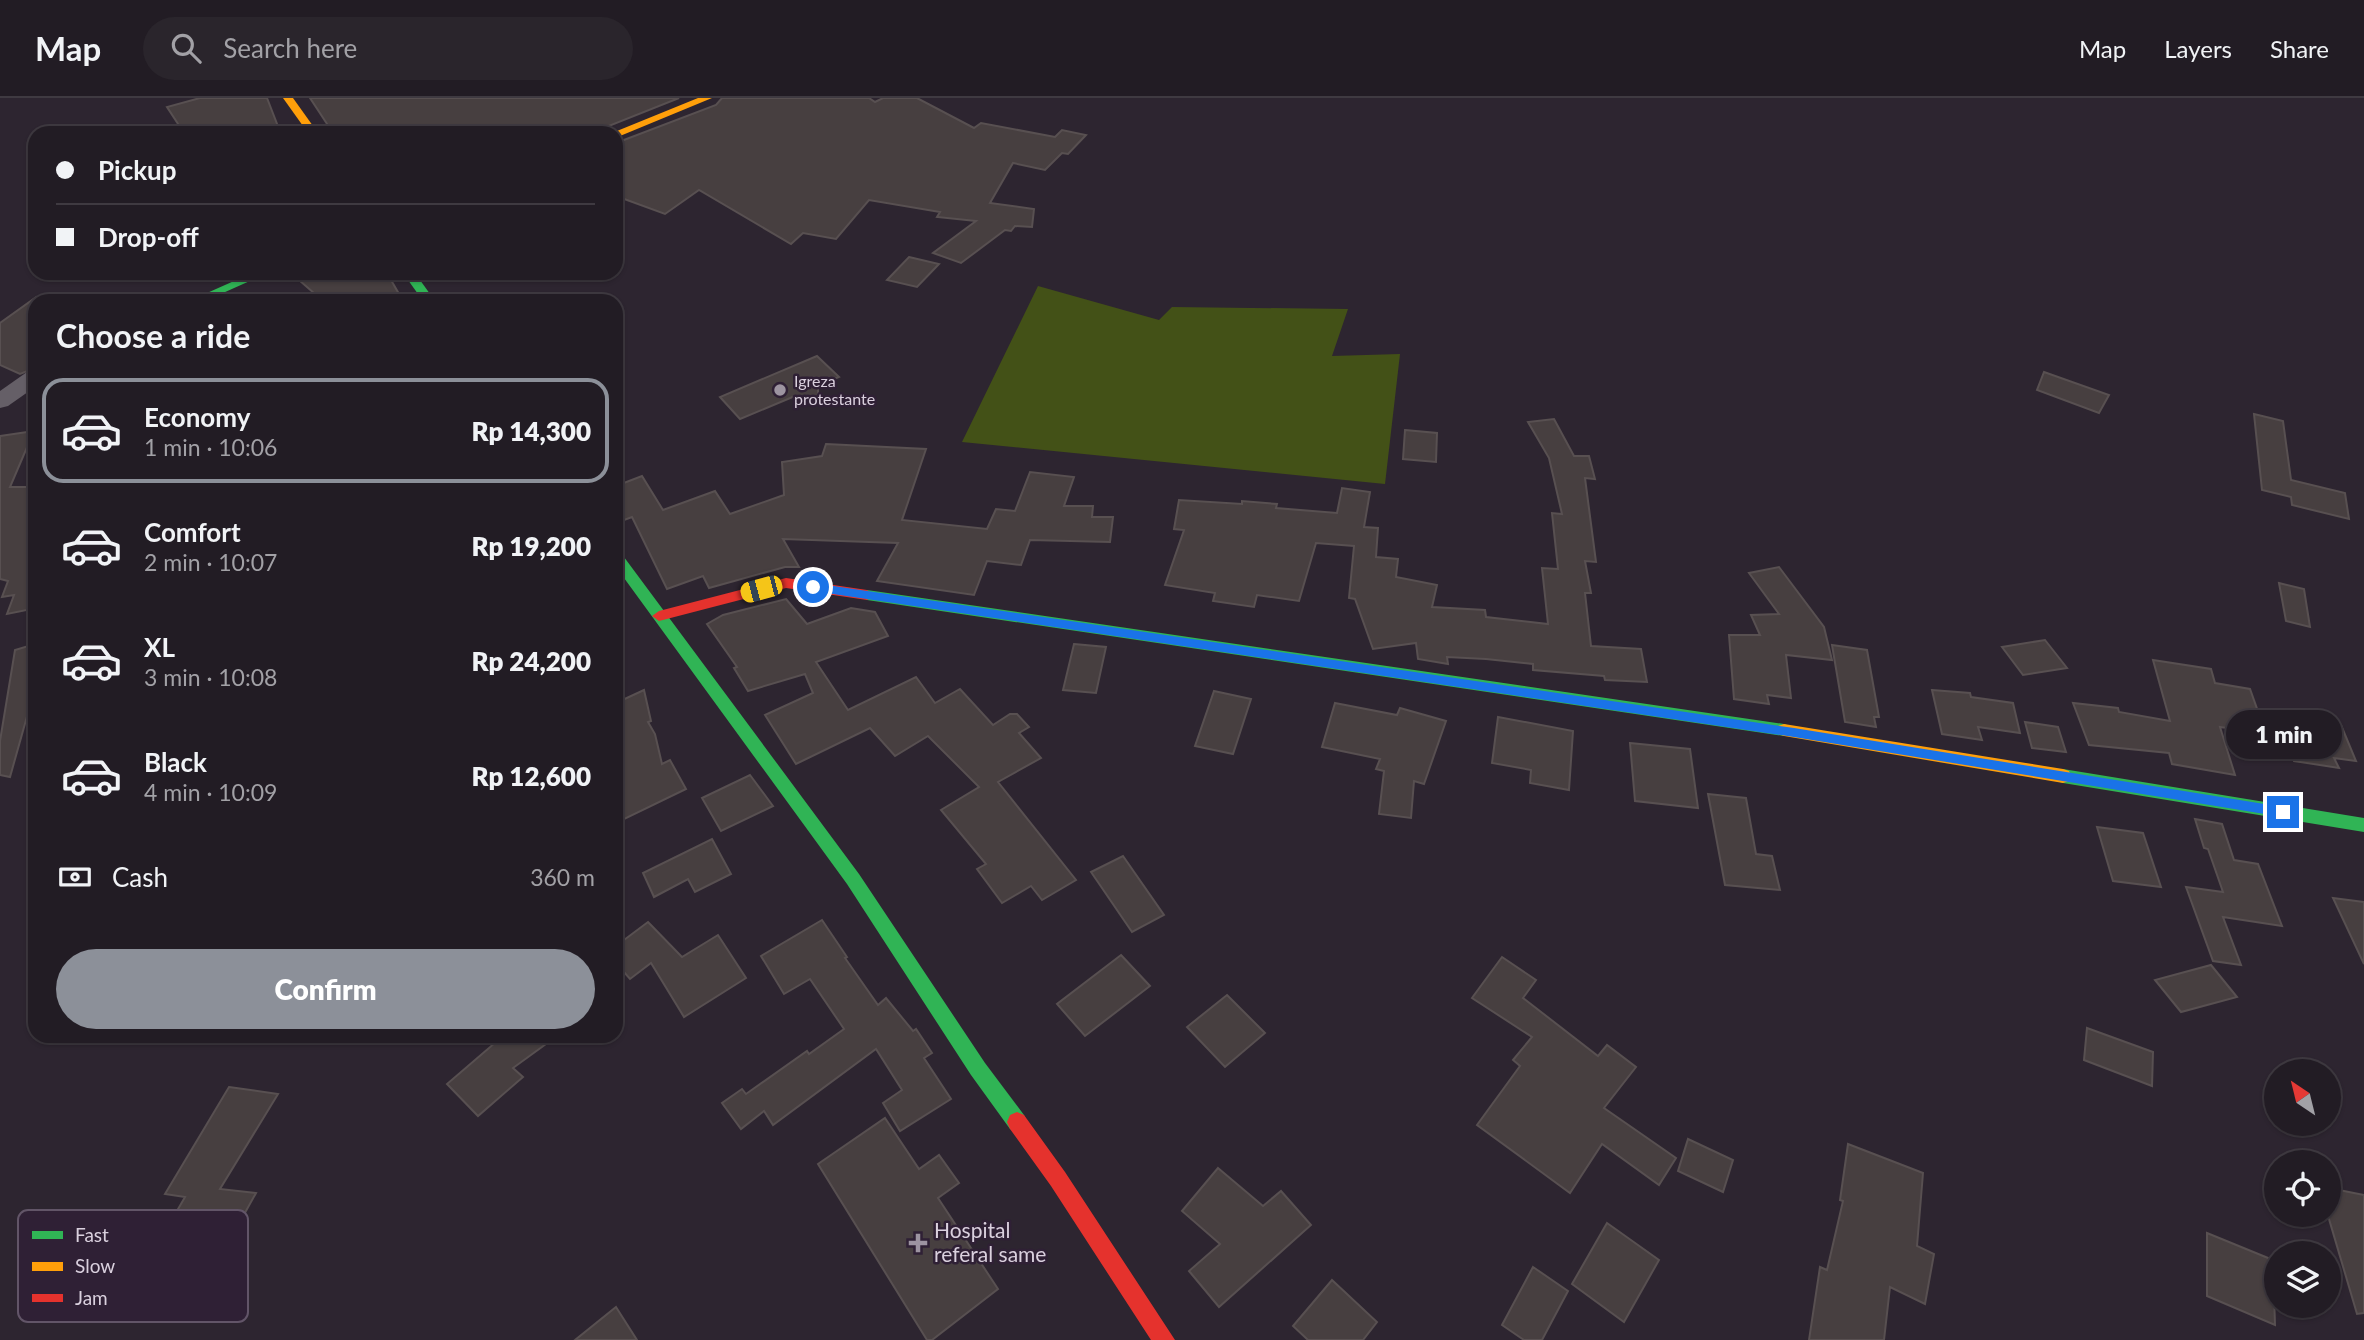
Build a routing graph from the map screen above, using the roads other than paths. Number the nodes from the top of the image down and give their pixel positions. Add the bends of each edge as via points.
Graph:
1 (288, 98) edge
2 (707, 98) edge
3 (308, 126) edge
4 (623, 131) edge
5 (245, 280) edge
6 (212, 294) edge
7 (28, 382) edge
8 (0, 401) edge
9 (623, 567) edge
10 (659, 616) junction
11 (2364, 825) edge
12 (1164, 1340) edge

1 - 3 street
2 - 4 street
5 - 6 street
7 - 8 street
9 - 10 street
10 - 11 street via 786,583 1794,732
10 - 12 street via 853,879

